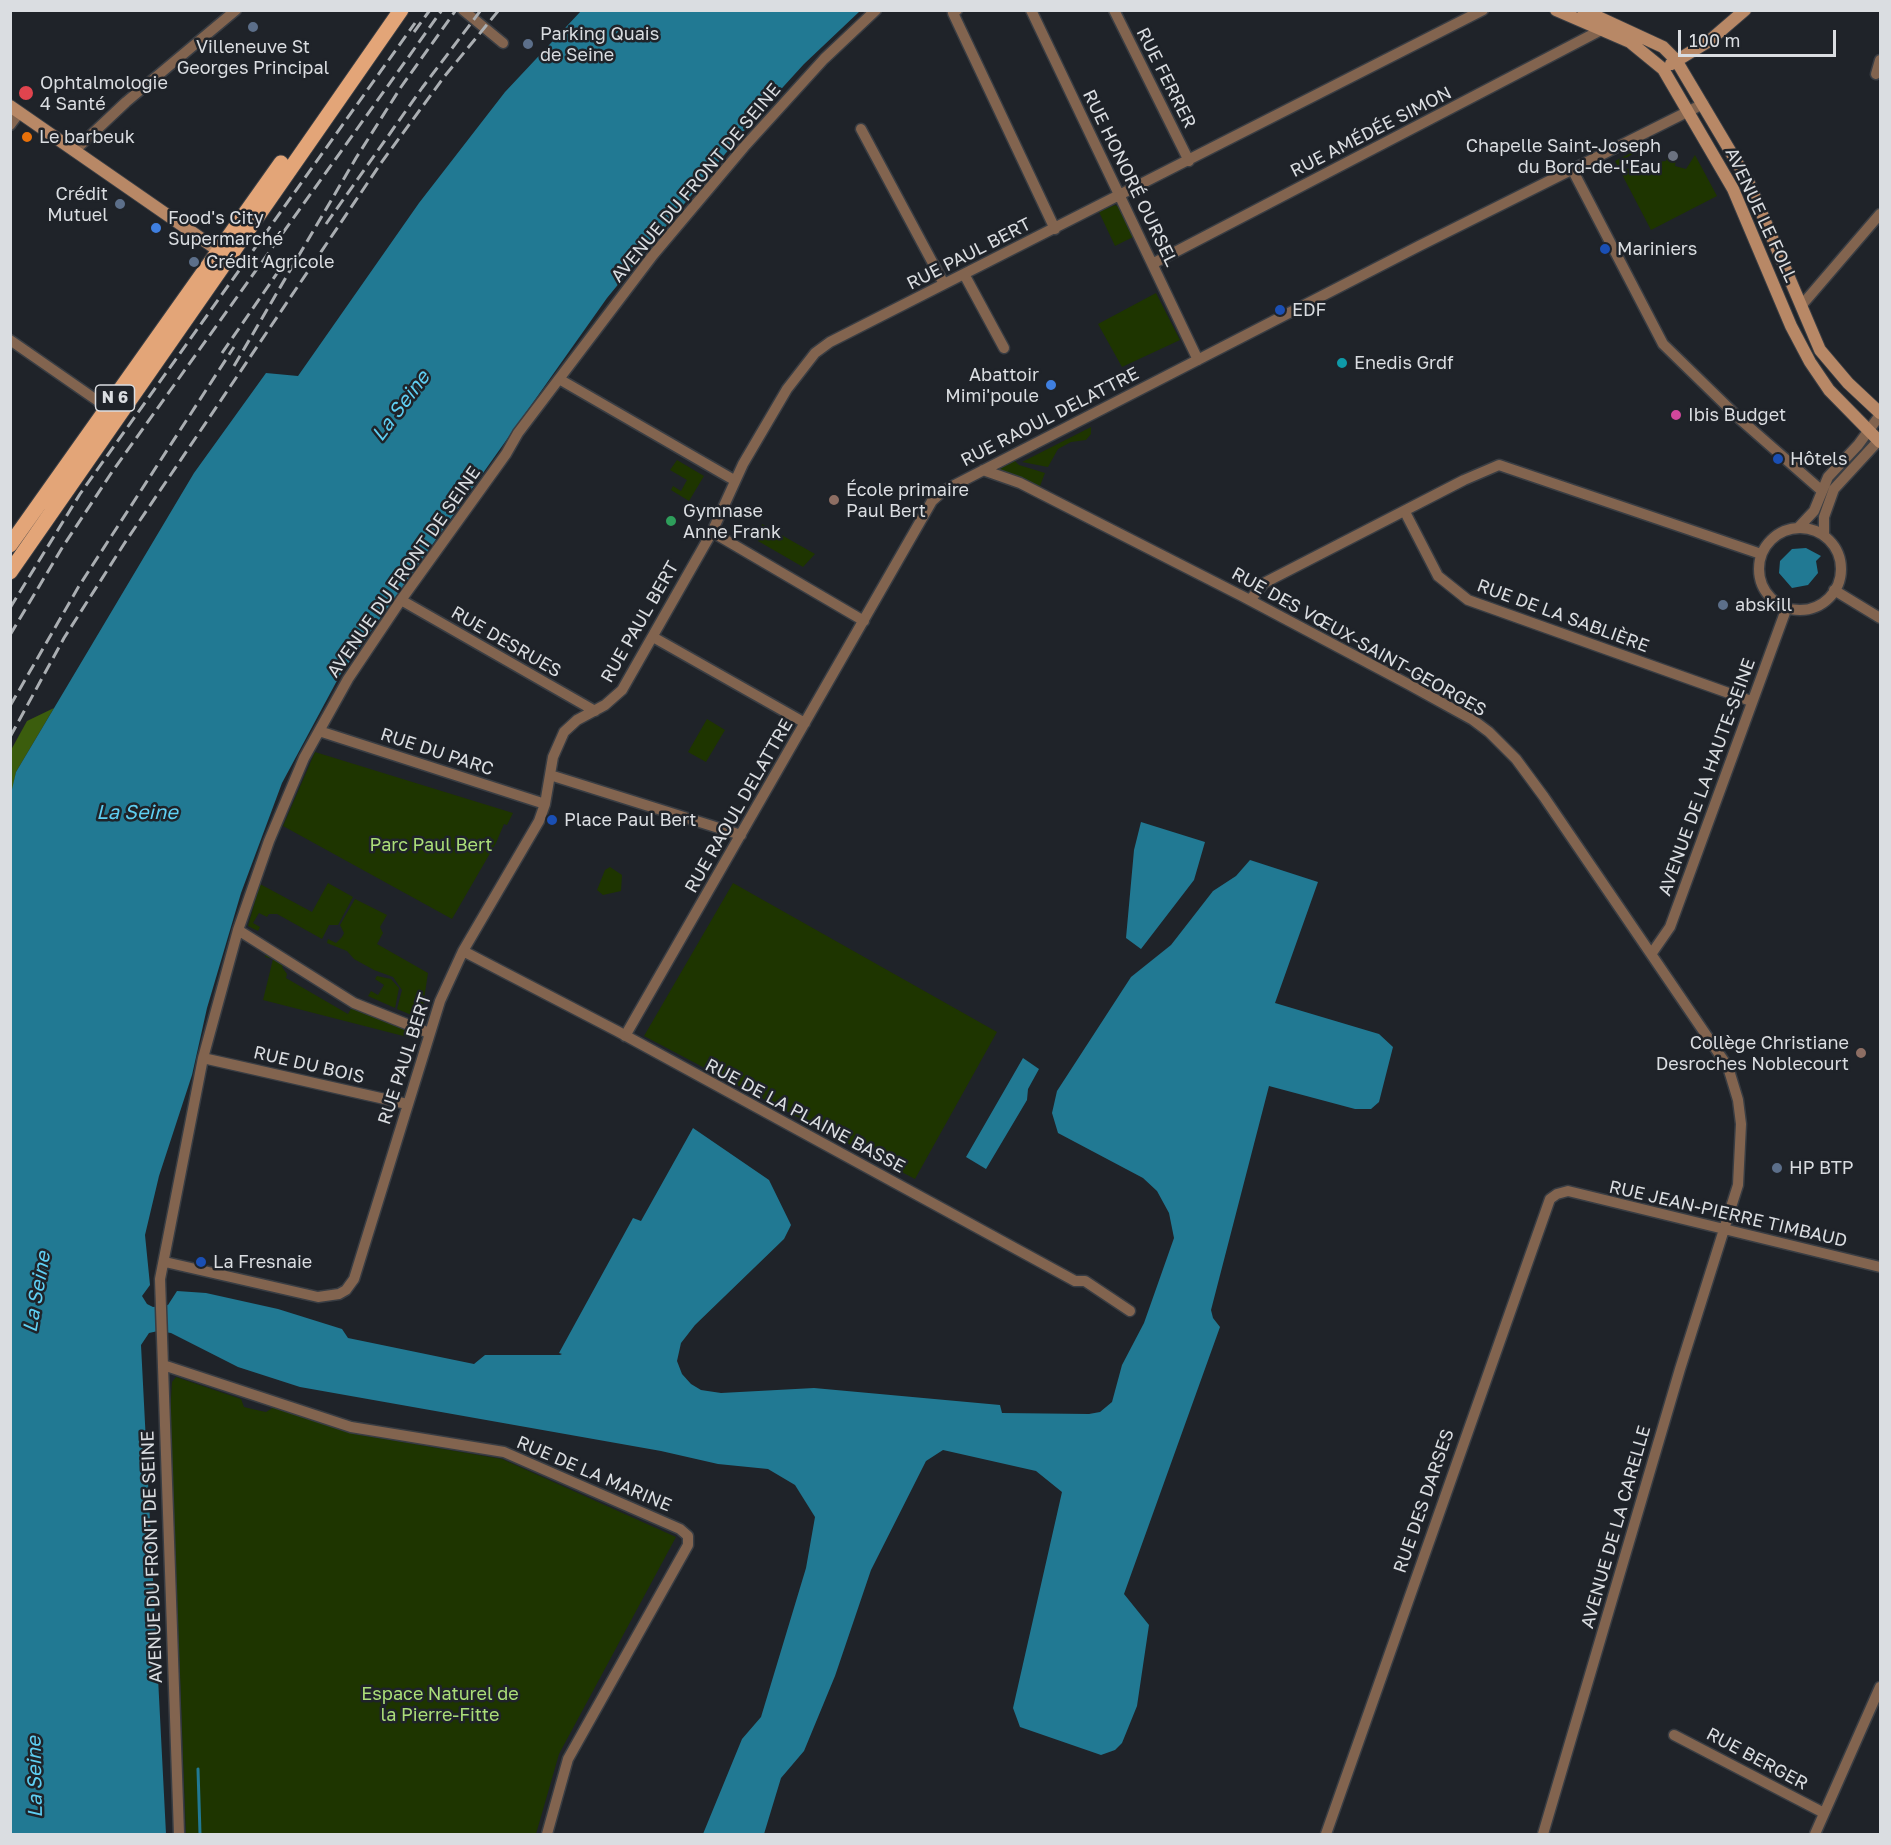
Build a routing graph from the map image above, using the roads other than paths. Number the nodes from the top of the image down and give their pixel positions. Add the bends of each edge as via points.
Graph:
1 (236, 10) edge
2 (390, 10) edge
3 (401, 10) edge
4 (462, 10) edge
5 (876, 10) edge
6 (957, 10) edge
7 (1031, 10) edge
8 (1114, 10) edge
9 (1483, 10) edge
10 (1556, 10) edge
11 (1583, 10) edge
12 (1745, 10) edge
13 (1606, 20) edge
14 (503, 43) dead end
15 (1676, 60) junction
16 (1881, 60) edge
17 (1663, 69) junction
18 (1876, 74) dead end
19 (1703, 104) junction
20 (15, 109) edge
21 (1688, 112) junction
22 (10, 125) edge
23 (861, 129) dead end
24 (74, 150) junction
25 (1189, 161) junction
26 (1572, 169) junction
27 (1119, 196) junction
28 (1881, 214) edge
29 (1055, 229) junction
30 (226, 253) junction
31 (1154, 263) junction
32 (964, 274) junction
33 (944, 284) junction
34 (1801, 306) junction
35 (10, 340) edge
36 (1004, 348) dead end
37 (1198, 360) junction
38 (559, 379) junction
39 (108, 408) junction
40 (1876, 420) edge
41 (1880, 440) edge
42 (983, 470) junction
43 (734, 480) junction
44 (1822, 491) junction
45 (1405, 512) junction
46 (1798, 528) junction
47 (712, 532) junction
48 (1824, 536) junction
49 (10, 545) edge
50 (1761, 554) junction
51 (10, 572) edge
52 (1834, 590) junction
53 (401, 600) junction
54 (1250, 600) junction
55 (1786, 607) junction
56 (1881, 618) edge
57 (864, 621) junction
58 (653, 637) junction
59 (1751, 700) junction
60 (595, 711) junction
61 (805, 723) junction
62 (319, 731) junction
63 (550, 776) junction
64 (545, 804) junction
65 (741, 835) junction
66 (238, 930) junction
67 (464, 951) junction
68 (1652, 953) junction
69 (429, 1033) junction
70 (625, 1036) junction
71 (203, 1058) junction
72 (407, 1104) junction
73 (1568, 1191) joint
74 (1722, 1230) junction
75 (165, 1262) junction
76 (1881, 1267) edge
77 (1130, 1311) dead end
78 (163, 1365) junction
79 (1881, 1687) edge
80 (1674, 1735) dead end
81 (1824, 1813) junction
82 (179, 1834) edge
83 (547, 1834) edge
84 (1326, 1834) edge
85 (1543, 1834) edge
86 (1815, 1834) edge

1 - 24 street
2 - 30 main road, N 6
3 - 30 main road, N 6
4 - 14 street
5 - 38 street, AVENUE DU FRONT DE SEINE via 824,59 744,147 653,255
6 - 29 street via 953,13
7 - 27 street, RUE HONORÉ OURSEL
8 - 25 street, RUE FERRER
9 - 25 street, RUE PAUL BERT
10 - 13 main road, AVENUE LE FOLL
11 - 13 main road, AVENUE LE FOLL
12 - 15 main road via 1709,41
13 - 15 main road, AVENUE LE FOLL via 1663,47
13 - 17 main road, AVENUE LE FOLL
13 - 31 street, RUE AMÉDÉE SIMON
15 - 17 main road
15 - 19 main road, AVENUE LE FOLL
16 - 18 street
17 - 21 main road, AVENUE LE FOLL
19 - 21 street, RUE RAOUL DELATTRE
19 - 34 main road, AVENUE LE FOLL via 1758,200
20 - 22 street
20 - 24 main road
21 - 26 street, RUE RAOUL DELATTRE
21 - 40 main road, AVENUE LE FOLL via 1733,189 1810,362 1829,390
23 - 33 street
24 - 30 main road
25 - 27 street, RUE PAUL BERT
26 - 37 street, RUE RAOUL DELATTRE
26 - 44 street via 1663,345
27 - 29 street, RUE PAUL BERT
27 - 31 street, RUE HONORÉ OURSEL
28 - 34 street
29 - 32 street, RUE PAUL BERT
30 - 39 main road, N 6
30 - 51 main road, N 6 via 183,323
31 - 37 street, RUE HONORÉ OURSEL
32 - 33 street, RUE PAUL BERT
32 - 36 street
33 - 43 street, RUE PAUL BERT via 815,353 787,389
34 - 40 main road, AVENUE LE FOLL via 1820,350
35 - 39 street
37 - 42 street, RUE RAOUL DELATTRE
38 - 43 street
38 - 53 street, AVENUE DU FRONT DE SEINE
39 - 49 main road, N 6
40 - 41 main road, AVENUE LE FOLL
40 - 44 street via 1828,477
41 - 48 street via 1834,489 1824,518
42 - 54 street, RUE DES VŒUX-SAINT-GEORGES via 1020,483
42 - 57 street, RUE RAOUL DELATTRE via 932,501
43 - 47 street, RUE PAUL BERT
44 - 46 street via 1810,517
45 - 50 street via 1494,466 1507,466
45 - 54 street via 1264,583
45 - 59 street, RUE DE LA SABLIÈRE via 1438,576 1468,600
46 - 48 street
46 - 50 street via 1776,535
47 - 57 street
47 - 58 street, RUE PAUL BERT
48 - 52 street via 1840,561
50 - 55 street via 1759,568 1764,589
52 - 55 street via 1824,602 1811,608
52 - 56 street
53 - 60 street, RUE DESRUES
53 - 62 street, AVENUE DU FRONT DE SEINE
54 - 68 street, RUE DES VŒUX-SAINT-GEORGES via 1489,732 1527,774
55 - 59 street, AVENUE DE LA HAUTE-SEINE
57 - 61 street, RUE RAOUL DELATTRE
58 - 60 street, RUE PAUL BERT via 622,690
58 - 61 street
59 - 68 street, AVENUE DE LA HAUTE-SEINE via 1670,927
60 - 63 street, RUE PAUL BERT via 564,732
61 - 65 street, RUE RAOUL DELATTRE
62 - 64 street, RUE DU PARC
62 - 66 street, AVENUE DU FRONT DE SEINE via 269,842
63 - 64 street, RUE PAUL BERT
63 - 65 street
64 - 67 street, RUE PAUL BERT
65 - 70 street, RUE RAOUL DELATTRE
66 - 69 street via 354,1003
66 - 71 street, AVENUE DU FRONT DE SEINE
67 - 69 street, RUE PAUL BERT
67 - 70 street, RUE DE LA PLAINE BASSE
68 - 74 street, RUE DES VŒUX-SAINT-GEORGES via 1723,1055 1733,1078 1741,1124 1741,1170
69 - 72 street, RUE PAUL BERT
70 - 77 street, RUE DE LA PLAINE BASSE via 1075,1281 1085,1281
71 - 72 street, RUE DU BOIS
71 - 75 street, AVENUE DU FRONT DE SEINE
72 - 75 street, RUE PAUL BERT via 354,1279 346,1290 318,1297
73 - 74 street, RUE JEAN-PIERRE TIMBAUD
73 - 84 street, RUE DES DARSES via 1550,1199 1544,1212
74 - 76 street, RUE JEAN-PIERRE TIMBAUD
74 - 85 street, AVENUE DE LA CARELLE
75 - 78 street, AVENUE DU FRONT DE SEINE via 160,1279
78 - 82 street, AVENUE DU FRONT DE SEINE
78 - 83 street, RUE DE LA MARINE via 351,1427 504,1452 680,1529 688,1536 687,1545 568,1759
79 - 81 street
80 - 81 street, RUE BERGER
81 - 86 street

